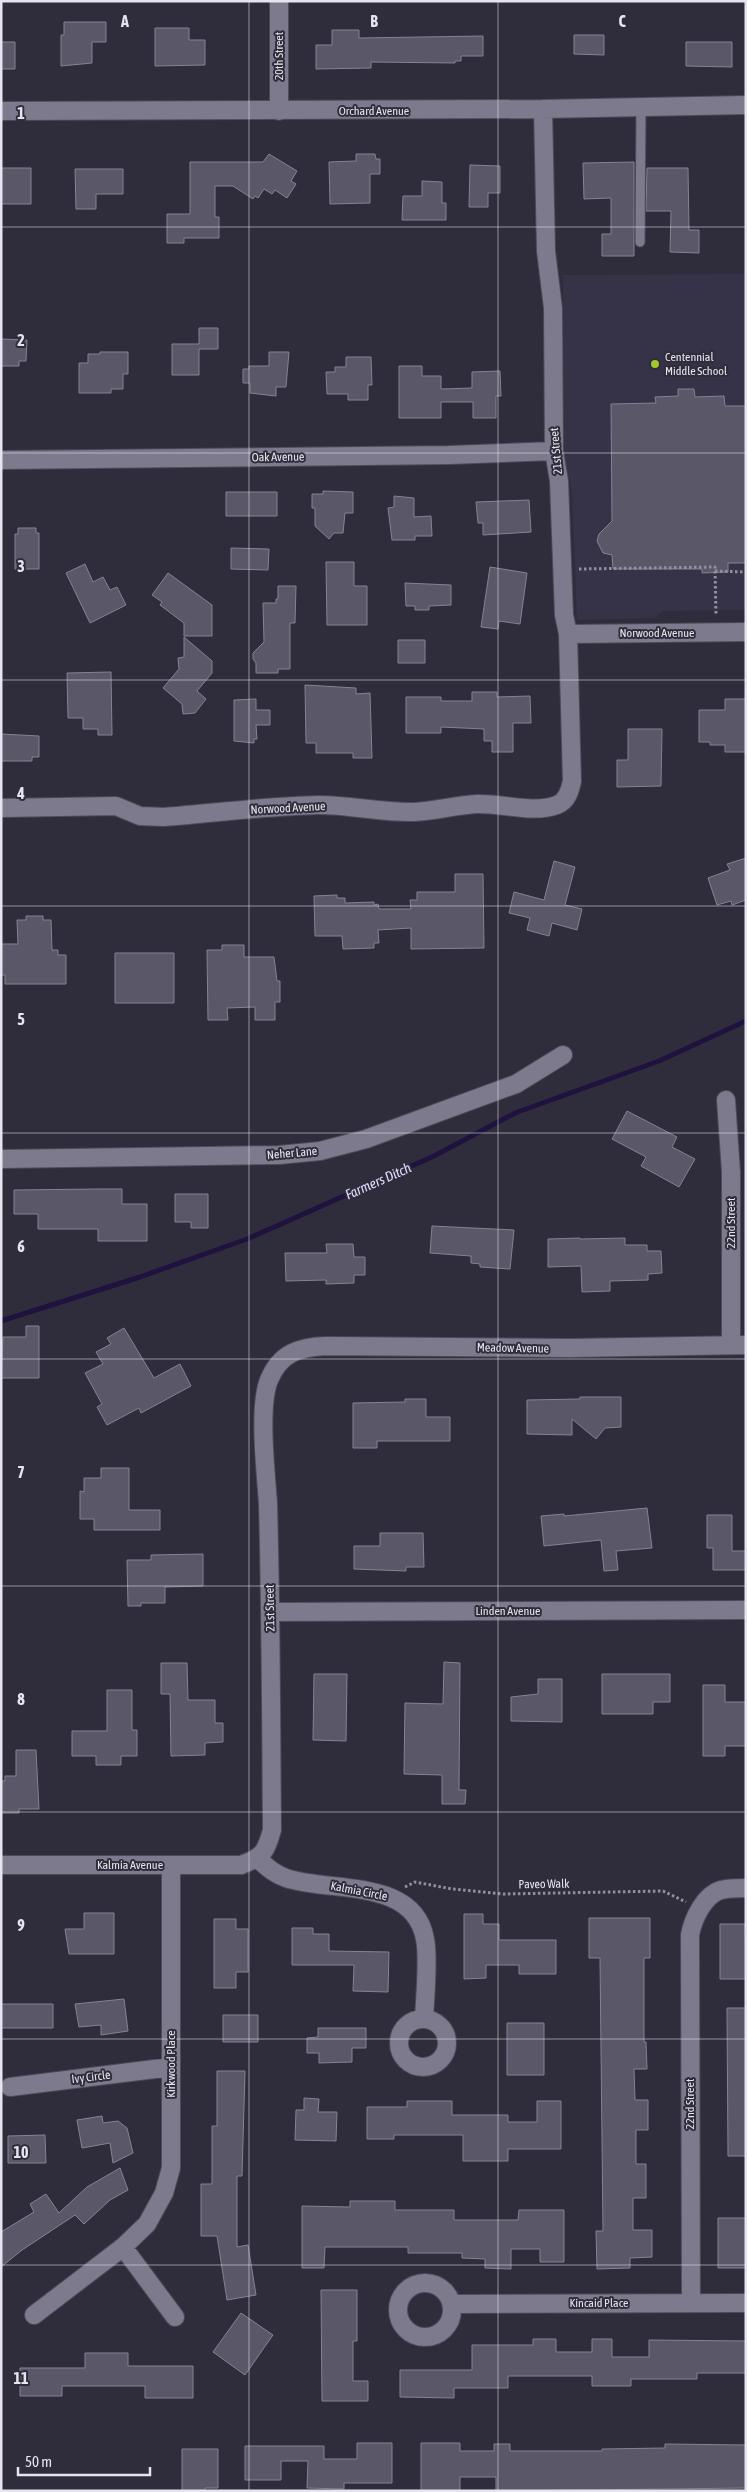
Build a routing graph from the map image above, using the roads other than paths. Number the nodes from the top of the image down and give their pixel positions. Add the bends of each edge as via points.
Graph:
1 (279, 1) edge
2 (746, 105) edge
3 (641, 106) junction
4 (543, 109) junction
5 (1, 111) edge
6 (279, 111) junction
7 (640, 242) dead end
8 (554, 451) junction
9 (1, 460) edge
10 (746, 632) edge
11 (568, 634) junction
12 (570, 792) joint
13 (1, 808) edge
14 (563, 1055) dead end
15 (726, 1100) dead end
16 (1, 1159) edge
17 (738, 1345) edge
18 (284, 1358) joint
19 (746, 1610) edge
20 (270, 1612) junction
21 (258, 1859) junction
22 (1, 1865) edge
23 (171, 1865) junction
24 (746, 1888) edge
25 (424, 2019) dead end
26 (171, 2066) junction
27 (10, 2087) dead end
28 (123, 2248) junction
29 (691, 2303) junction
30 (746, 2303) edge
31 (452, 2304) dead end
32 (34, 2315) dead end
33 (175, 2317) dead end

1 - 6 street, 20th Street
2 - 3 street, Orchard Avenue
3 - 4 street, Orchard Avenue
3 - 7 lane
4 - 6 street, Orchard Avenue
4 - 8 street, 21st Street via 546,251 553,308
5 - 6 street, Orchard Avenue
8 - 9 street, Oak Avenue
8 - 11 street, 21st Street via 559,481 564,615
10 - 11 street, Norwood Avenue
11 - 12 street, 21st Street
12 - 13 street, Norwood Avenue via 558,805 545,808 485,804 412,812 320,805 164,817 140,816 116,806
14 - 16 street, Neher Lane via 516,1084 366,1139 320,1151 279,1155
15 - 17 street, 22nd Street
17 - 18 street, Meadow Avenue via 570,1348 326,1346 304,1347
18 - 20 street, 21st Street via 268,1382 264,1422
19 - 20 street, Linden Avenue
20 - 21 street, 21st Street via 272,1830 268,1848
21 - 23 street, Kalmia Avenue via 241,1865
21 - 25 street, Kalmia Circle via 271,1871 287,1878 389,1896 405,1904 420,1922 426,1940
22 - 23 street, Kalmia Avenue
23 - 26 street, Kirkwood Place
24 - 29 street, 22nd Street via 720,1890 711,1896 700,1908 690,1935
26 - 27 street, Ivy Circle
26 - 28 street, Kirkwood Place via 171,2168 164,2193 148,2224
28 - 32 street, Kirkwood Place
28 - 33 street
29 - 30 street, Kincaid Place
29 - 31 street, Kincaid Place

